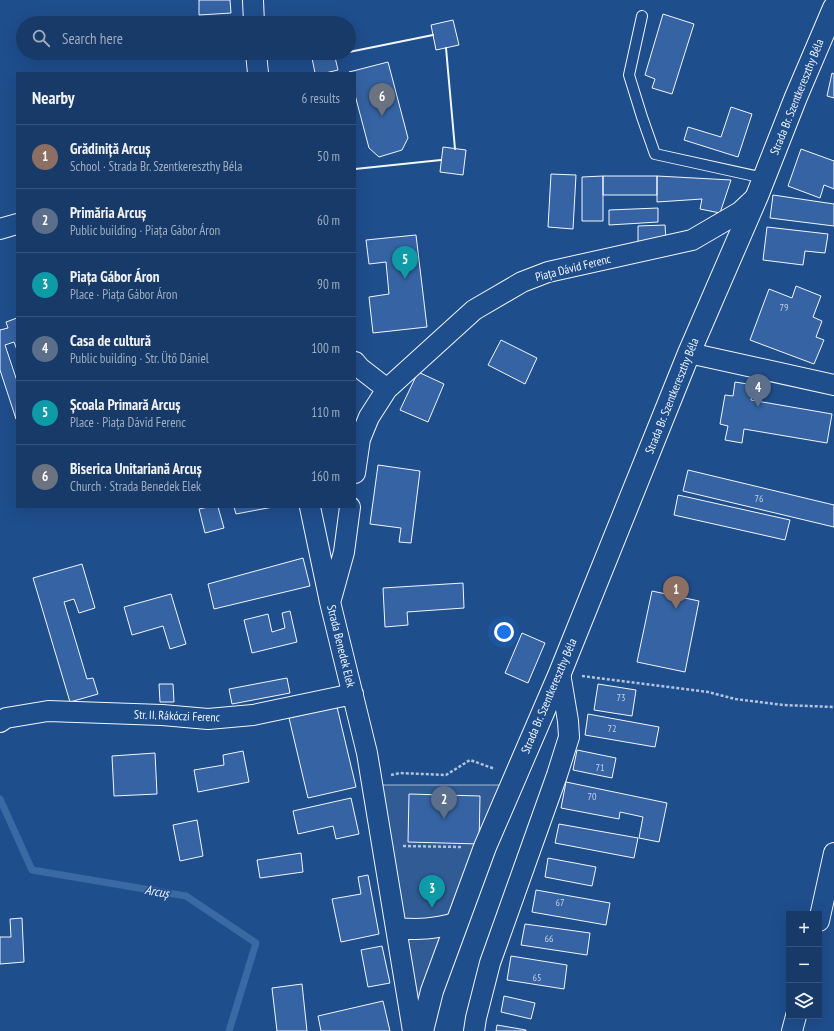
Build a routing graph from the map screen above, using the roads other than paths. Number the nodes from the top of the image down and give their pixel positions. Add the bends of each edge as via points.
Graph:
1 (253, 0) edge
2 (834, 8) edge
3 (254, 16) edge
4 (642, 16) dead end
5 (257, 60) edge
6 (258, 72) edge
7 (760, 187) junction
8 (16, 224) edge
9 (0, 229) edge
10 (689, 353) junction
11 (356, 363) edge
12 (834, 385) edge
13 (387, 389) junction
14 (356, 466) edge
15 (310, 508) edge
16 (350, 508) edge
17 (330, 602) junction
18 (560, 673) junction
19 (353, 694) junction
20 (0, 722) edge
21 (834, 854) edge
22 (821, 911) edge
23 (456, 923) junction
24 (396, 928) junction
25 (795, 1019) edge
26 (413, 1031) edge
27 (422, 1031) edge
28 (474, 1031) edge
29 (792, 1031) edge

1 - 3 street
2 - 7 street, Strada Br. Szentkereszthy Béla
4 - 7 lane via 629,75 655,154
5 - 6 street
7 - 10 street, Strada Br. Szentkereszthy Béla
7 - 13 street, Piața Dávid Ferenc via 740,212 692,240 548,272 522,282 474,310
8 - 9 street
10 - 12 street
10 - 18 street, Strada Br. Szentkereszthy Béla
11 - 13 street
13 - 14 street, Piața Dávid Ferenc via 369,417 360,439
15 - 17 street, Strada Benedek Elek
16 - 17 street via 344,552
17 - 19 street, Strada Benedek Elek
18 - 23 street, Strada Br. Szentkereszthy Béla via 504,777 485,847
18 - 28 street via 568,737 490,963
19 - 20 street, Str. II. Rákóczi Ferenc via 253,715 208,720 162,715 48,711 6,718
19 - 24 street, Strada Benedek Elek via 373,784
21 - 22 street
23 - 24 street via 417,930
23 - 27 street, Strada Br. Szentkereszthy Béla via 432,991
24 - 26 street, Strada Benedek Elek
25 - 29 street

